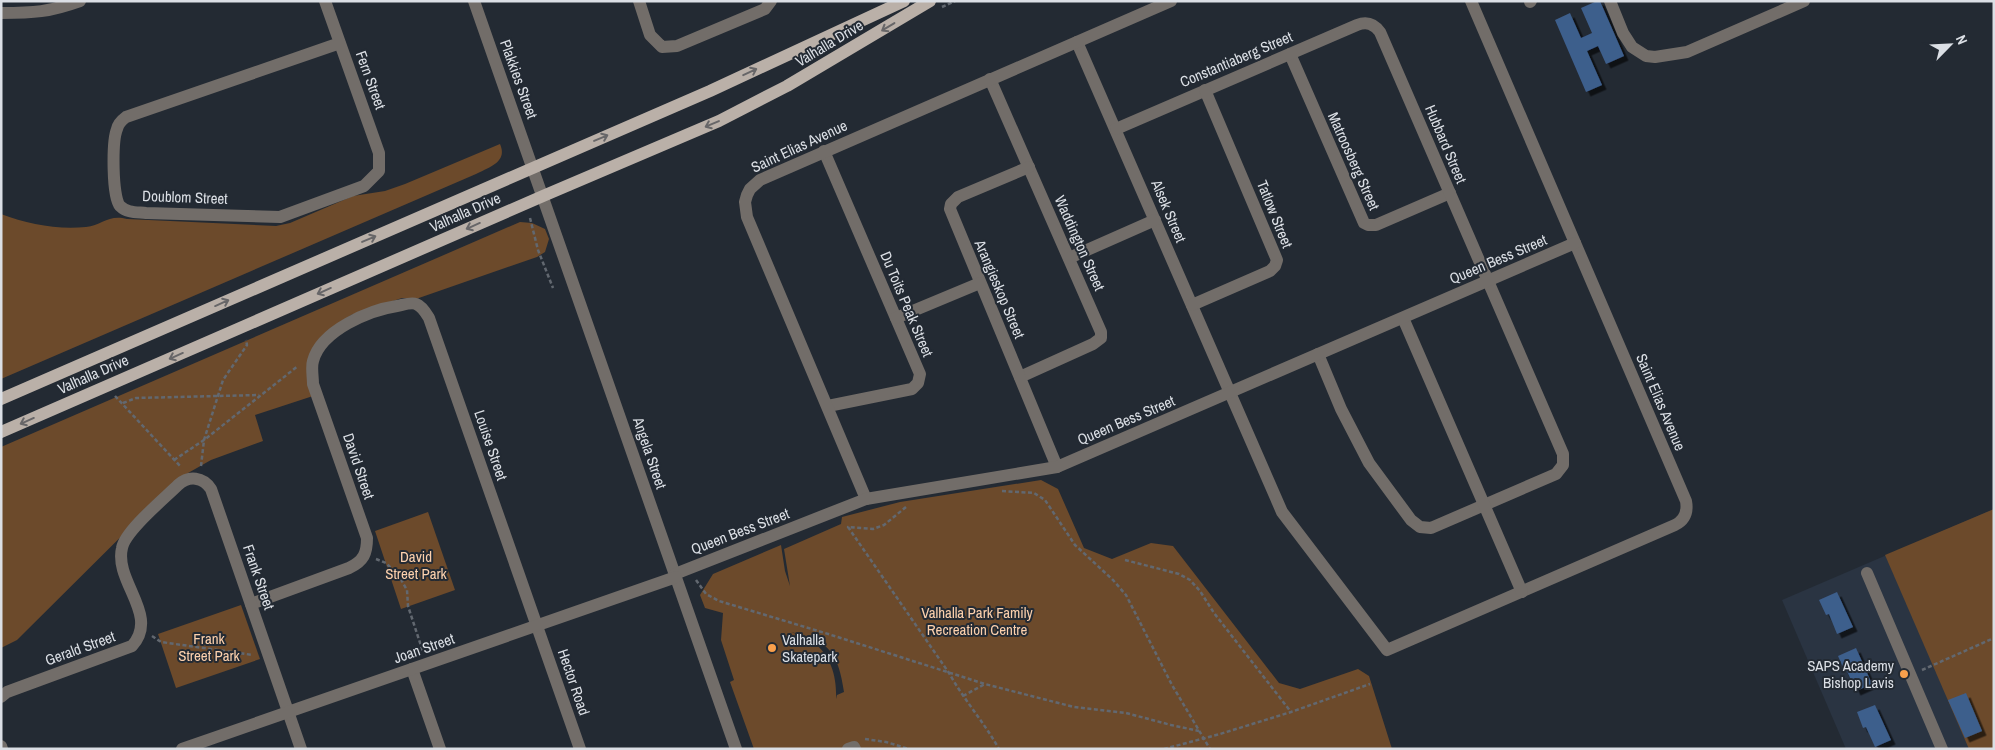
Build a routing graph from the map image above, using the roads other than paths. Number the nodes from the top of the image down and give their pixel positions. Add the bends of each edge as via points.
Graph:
1 (80, 1) edge
2 (325, 1) edge
3 (474, 1) edge
4 (639, 1) edge
5 (771, 1) edge
6 (904, 1) edge
7 (930, 1) edge
8 (1171, 1) edge
9 (1471, 1) edge
10 (1610, 1) edge
11 (1804, 1) edge
12 (1, 13) edge
13 (1370, 24) joint
14 (340, 42) junction
15 (1077, 42) junction
16 (1290, 54) junction
17 (990, 80) junction
18 (1205, 90) junction
19 (1116, 129) junction
20 (824, 151) junction
21 (1029, 167) junction
22 (533, 168) junction
23 (379, 171) joint
24 (1450, 193) junction
25 (543, 196) junction
26 (1155, 220) junction
27 (1575, 243) junction
28 (1069, 258) junction
29 (1487, 281) junction
30 (980, 283) junction
31 (1192, 305) junction
32 (896, 318) junction
33 (1403, 318) junction
34 (1318, 354) junction
35 (313, 361) joint
36 (1020, 377) junction
37 (1230, 392) junction
38 (1, 399) edge
39 (828, 406) junction
40 (1, 432) edge
41 (1057, 467) junction
42 (866, 499) junction
43 (1484, 505) junction
44 (1866, 573) dead end
45 (675, 575) junction
46 (1522, 592) junction
47 (251, 604) junction
48 (537, 625) junction
49 (142, 629) joint
50 (1387, 650) joint
51 (412, 669) junction
52 (1, 696) edge
53 (288, 712) junction
54 (199, 746) edge
55 (182, 749) edge
56 (301, 749) edge
57 (440, 749) edge
58 (580, 749) edge
59 (736, 749) edge
60 (1942, 749) edge

1 - 12 street via 52,11
2 - 14 street, Fern Street
3 - 22 street, Plakkies Street
4 - 5 street via 650,35 662,47 677,46 765,9
22 -> 6 main road, Valhalla Drive
7 -> 25 main road, Valhalla Drive via 774,94
8 - 15 street, Saint Elias Avenue
9 - 27 street, Saint Elias Avenue
10 - 11 street via 1632,47 1646,56 1655,57 1687,52
13 - 16 street, Constantiaberg Street via 1361,23
13 - 24 street, Hubbard Street via 1380,32
14 - 23 street, Fern Street via 379,152
14 - 23 street, Doublom Street via 126,117 116,130 115,139 117,202 126,210 146,212 280,217 364,186
15 - 17 street, Saint Elias Avenue
15 - 19 street, Alsek Street
16 - 18 street, Constantiaberg Street
16 - 24 street, Matroosberg Street via 1364,223 1376,224
17 - 20 street, Saint Elias Avenue
17 - 21 street, Waddington Street
18 - 19 street, Constantiaberg Street
18 - 31 street, Tatlow Street via 1277,260 1270,271
19 - 26 street, Alsek Street
20 - 32 street, Du Toits Peak Street
20 - 39 street, Saint Elias Avenue via 760,180 750,189 745,202 747,217
21 - 28 street, Waddington Street
21 - 30 street, Arangieskop Street via 958,197 951,204 951,215
22 - 25 street, Angela Street
38 -> 22 main road, Valhalla Drive
24 - 29 street, Hubbard Street
25 -> 40 main road, Valhalla Drive
25 - 45 street, Angela Street
26 - 28 street
26 - 31 street, Alsek Street
27 - 29 street, Queen Bess Street
27 - 46 street, Saint Elias Avenue via 1686,501 1687,511 1683,520 1675,525
28 - 36 street, Waddington Street via 1100,328 1101,338
29 - 33 street, Queen Bess Street
29 - 43 street, Hubbard Street via 1564,460 1556,474
30 - 32 street
30 - 36 street, Arangieskop Street
31 - 37 street, Alsek Street
32 - 39 street, Du Toits Peak Street via 920,374 916,386
33 - 34 street, Queen Bess Street
33 - 43 street
34 - 37 street, Queen Bess Street
34 - 43 street via 1369,464 1415,524 1431,528
35 - 47 street, David Street via 313,384 367,538 365,554 360,562 349,568
35 - 48 street, Louise Street via 321,346 357,317 390,307 414,303 420,306 429,318
36 - 41 street, Arangieskop Street
37 - 41 street, Queen Bess Street
37 - 50 street, Alsek Street via 1282,512
39 - 42 street, Saint Elias Avenue
41 - 42 street, Queen Bess Street
42 - 45 street, Queen Bess Street
43 - 46 street
44 - 60 street
45 - 48 street, Joan Street
45 - 59 street, Angela Street
46 - 50 street, Saint Elias Avenue
47 - 49 street, Frank Street via 211,489 195,479 178,485 128,535 122,547 122,567 142,619
47 - 53 street, Frank Street
48 - 51 street, Joan Street
48 - 58 street, Hector Road
49 - 52 street, Gerald Street via 132,646
51 - 53 street, Joan Street
51 - 57 street
53 - 54 street, Joan Street
53 - 56 street, Frank Street
54 - 55 street, Joan Street

